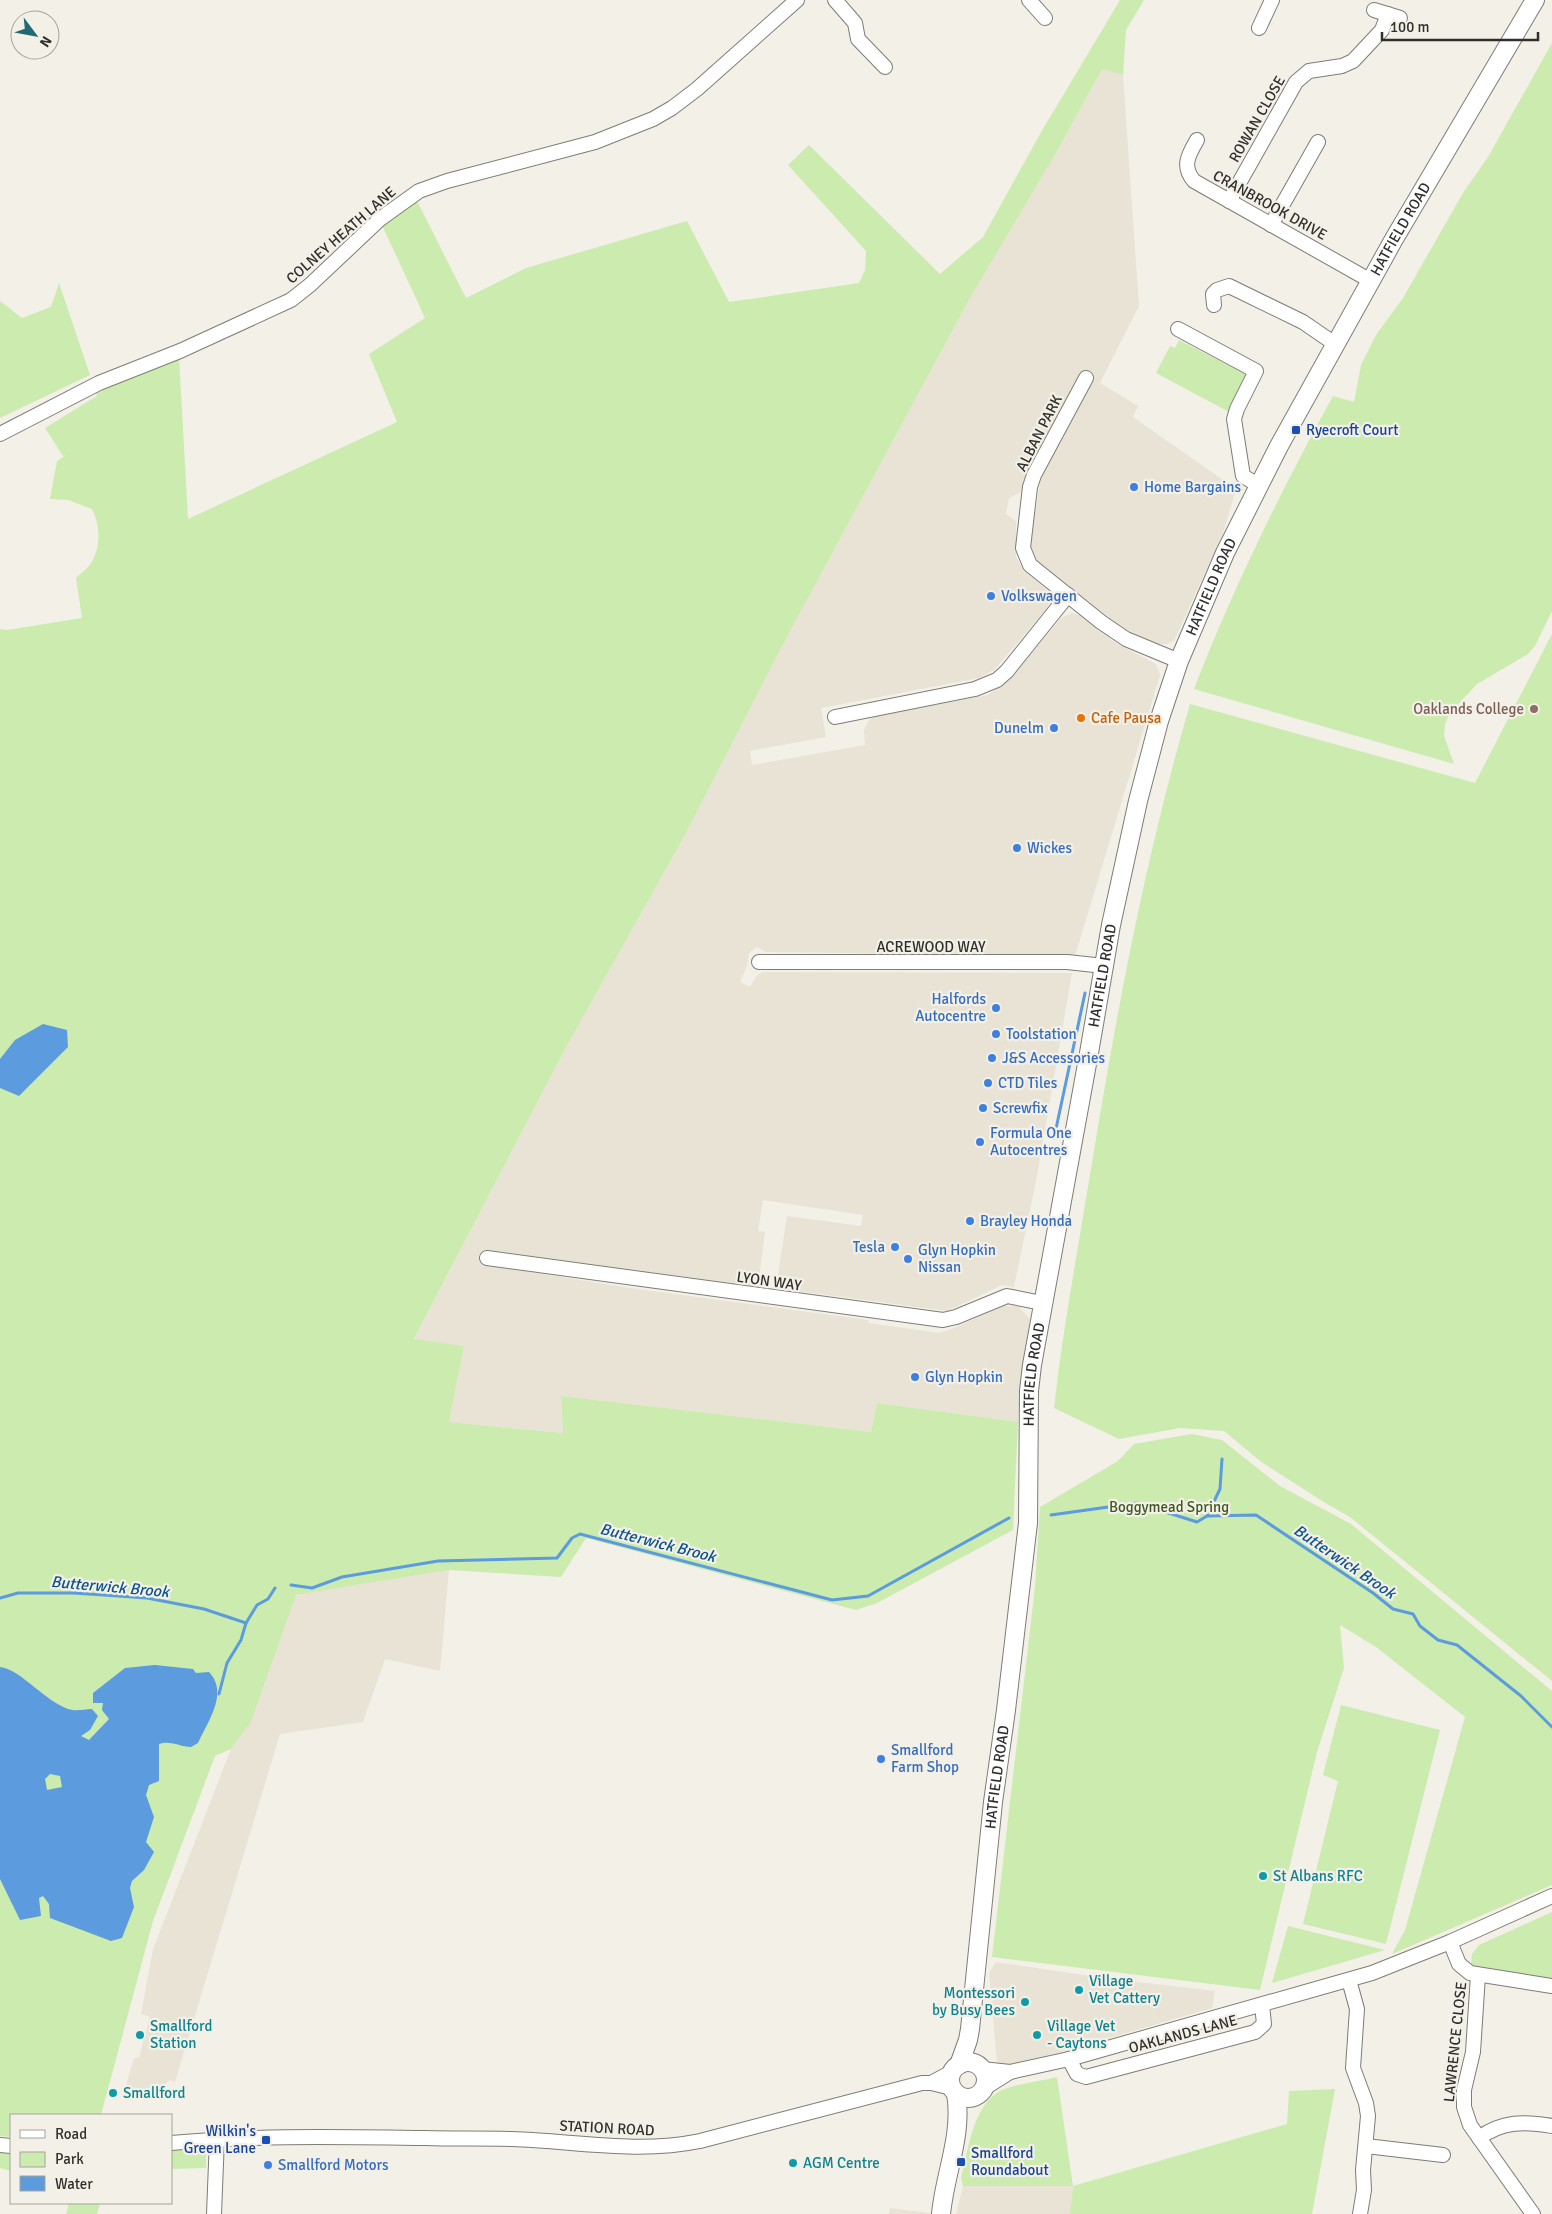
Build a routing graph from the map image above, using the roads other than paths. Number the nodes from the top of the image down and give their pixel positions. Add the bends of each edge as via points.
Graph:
1 (797, 0) edge
2 (835, 0) edge
3 (1029, 0) edge
4 (1272, 0) edge
5 (1535, 0) edge
6 (1388, 14) dead end
7 (1045, 18) dead end
8 (1258, 28) dead end
9 (885, 68) dead end
10 (1197, 140) dead end
11 (1318, 142) dead end
12 (1229, 201) junction
13 (1271, 224) junction
14 (1370, 281) junction
15 (1214, 305) dead end
16 (1178, 329) dead end
17 (1335, 344) junction
18 (1086, 378) dead end
19 (0, 434) edge
20 (1258, 485) junction
21 (1068, 595) junction
22 (1179, 660) junction
23 (835, 717) dead end
24 (759, 962) dead end
25 (1104, 966) junction
26 (487, 1258) dead end
27 (1042, 1303) junction
28 (1552, 1896) edge
29 (1450, 1942) junction
30 (1478, 1975) junction
31 (1349, 1980) junction
32 (1552, 1986) edge
33 (1262, 2005) junction
34 (968, 2040) junction
35 (1069, 2059) junction
36 (981, 2068) junction
37 (1010, 2072) junction
38 (955, 2080) junction
39 (981, 2092) junction
40 (1552, 2126) edge
41 (217, 2138) junction
42 (957, 2138) junction
43 (1479, 2138) junction
44 (172, 2143) edge
45 (1366, 2146) junction
46 (1443, 2155) dead end
47 (214, 2214) edge
48 (941, 2214) edge
49 (1360, 2214) edge
50 (1532, 2214) edge

1 - 19 street, COLNEY HEATH LANE via 697,89 652,119 595,142 419,191 380,219 291,300 184,349 99,383
2 - 9 street via 855,23 858,39
3 - 7 street
4 - 8 street
5 - 14 main road, HATFIELD ROAD
6 - 12 street, ROWAN CLOSE via 1382,30 1353,61 1309,71 1296,82
10 - 12 street, CRANBROOK DRIVE via 1187,158 1188,174 1194,181
11 - 13 street
12 - 13 street, CRANBROOK DRIVE
13 - 14 street, CRANBROOK DRIVE
14 - 17 main road, HATFIELD ROAD
15 - 17 street via 1213,294 1229,286 1303,322
16 - 20 street via 1256,371 1234,419 1238,473
17 - 20 main road, HATFIELD ROAD
18 - 21 street, ALBAN PARK via 1034,475 1023,548 1030,565
20 - 22 main road, HATFIELD ROAD
21 - 22 street, ALBAN PARK via 1126,639
21 - 23 street via 997,680 975,689
22 - 25 main road, HATFIELD ROAD via 1138,801
24 - 25 street, ACREWOOD WAY via 1067,962
25 - 27 main road, HATFIELD ROAD
26 - 27 street, LYON WAY via 943,1320 1007,1296
27 - 34 main road, HATFIELD ROAD via 1029,1391 1028,1523 993,1802
28 - 29 street, OAKLANDS LANE
29 - 30 street via 1462,1967
29 - 31 street, OAKLANDS LANE
30 - 32 street
30 - 43 street, LAWRENCE CLOSE via 1473,2052 1463,2100 1466,2115
31 - 33 street, OAKLANDS LANE
31 - 45 street via 1357,2009 1353,2068 1368,2110
33 - 35 street, OAKLANDS LANE
33 - 35 street, OAKLANDS LANE via 1264,2024 1255,2032 1086,2077 1077,2074
34 - 36 main road, HATFIELD ROAD
34 - 38 main road, HATFIELD ROAD
35 - 37 street, OAKLANDS LANE
36 - 37 street, OAKLANDS LANE
36 - 38 main road via 969,2062
36 - 39 main road via 986,2079
37 - 39 street, OAKLANDS LANE
38 - 39 main road via 966,2098
38 - 41 street, STATION ROAD via 922,2083 667,2147 512,2139
38 - 42 main road, HATFIELD ROAD via 959,2116
39 - 42 main road, HATFIELD ROAD
40 - 43 street via 1538,2123 1501,2125
41 - 44 street, STATION ROAD
41 - 47 street
42 - 48 main road, HATFIELD ROAD
43 - 50 street, LAWRENCE CLOSE
45 - 46 street
45 - 49 street

